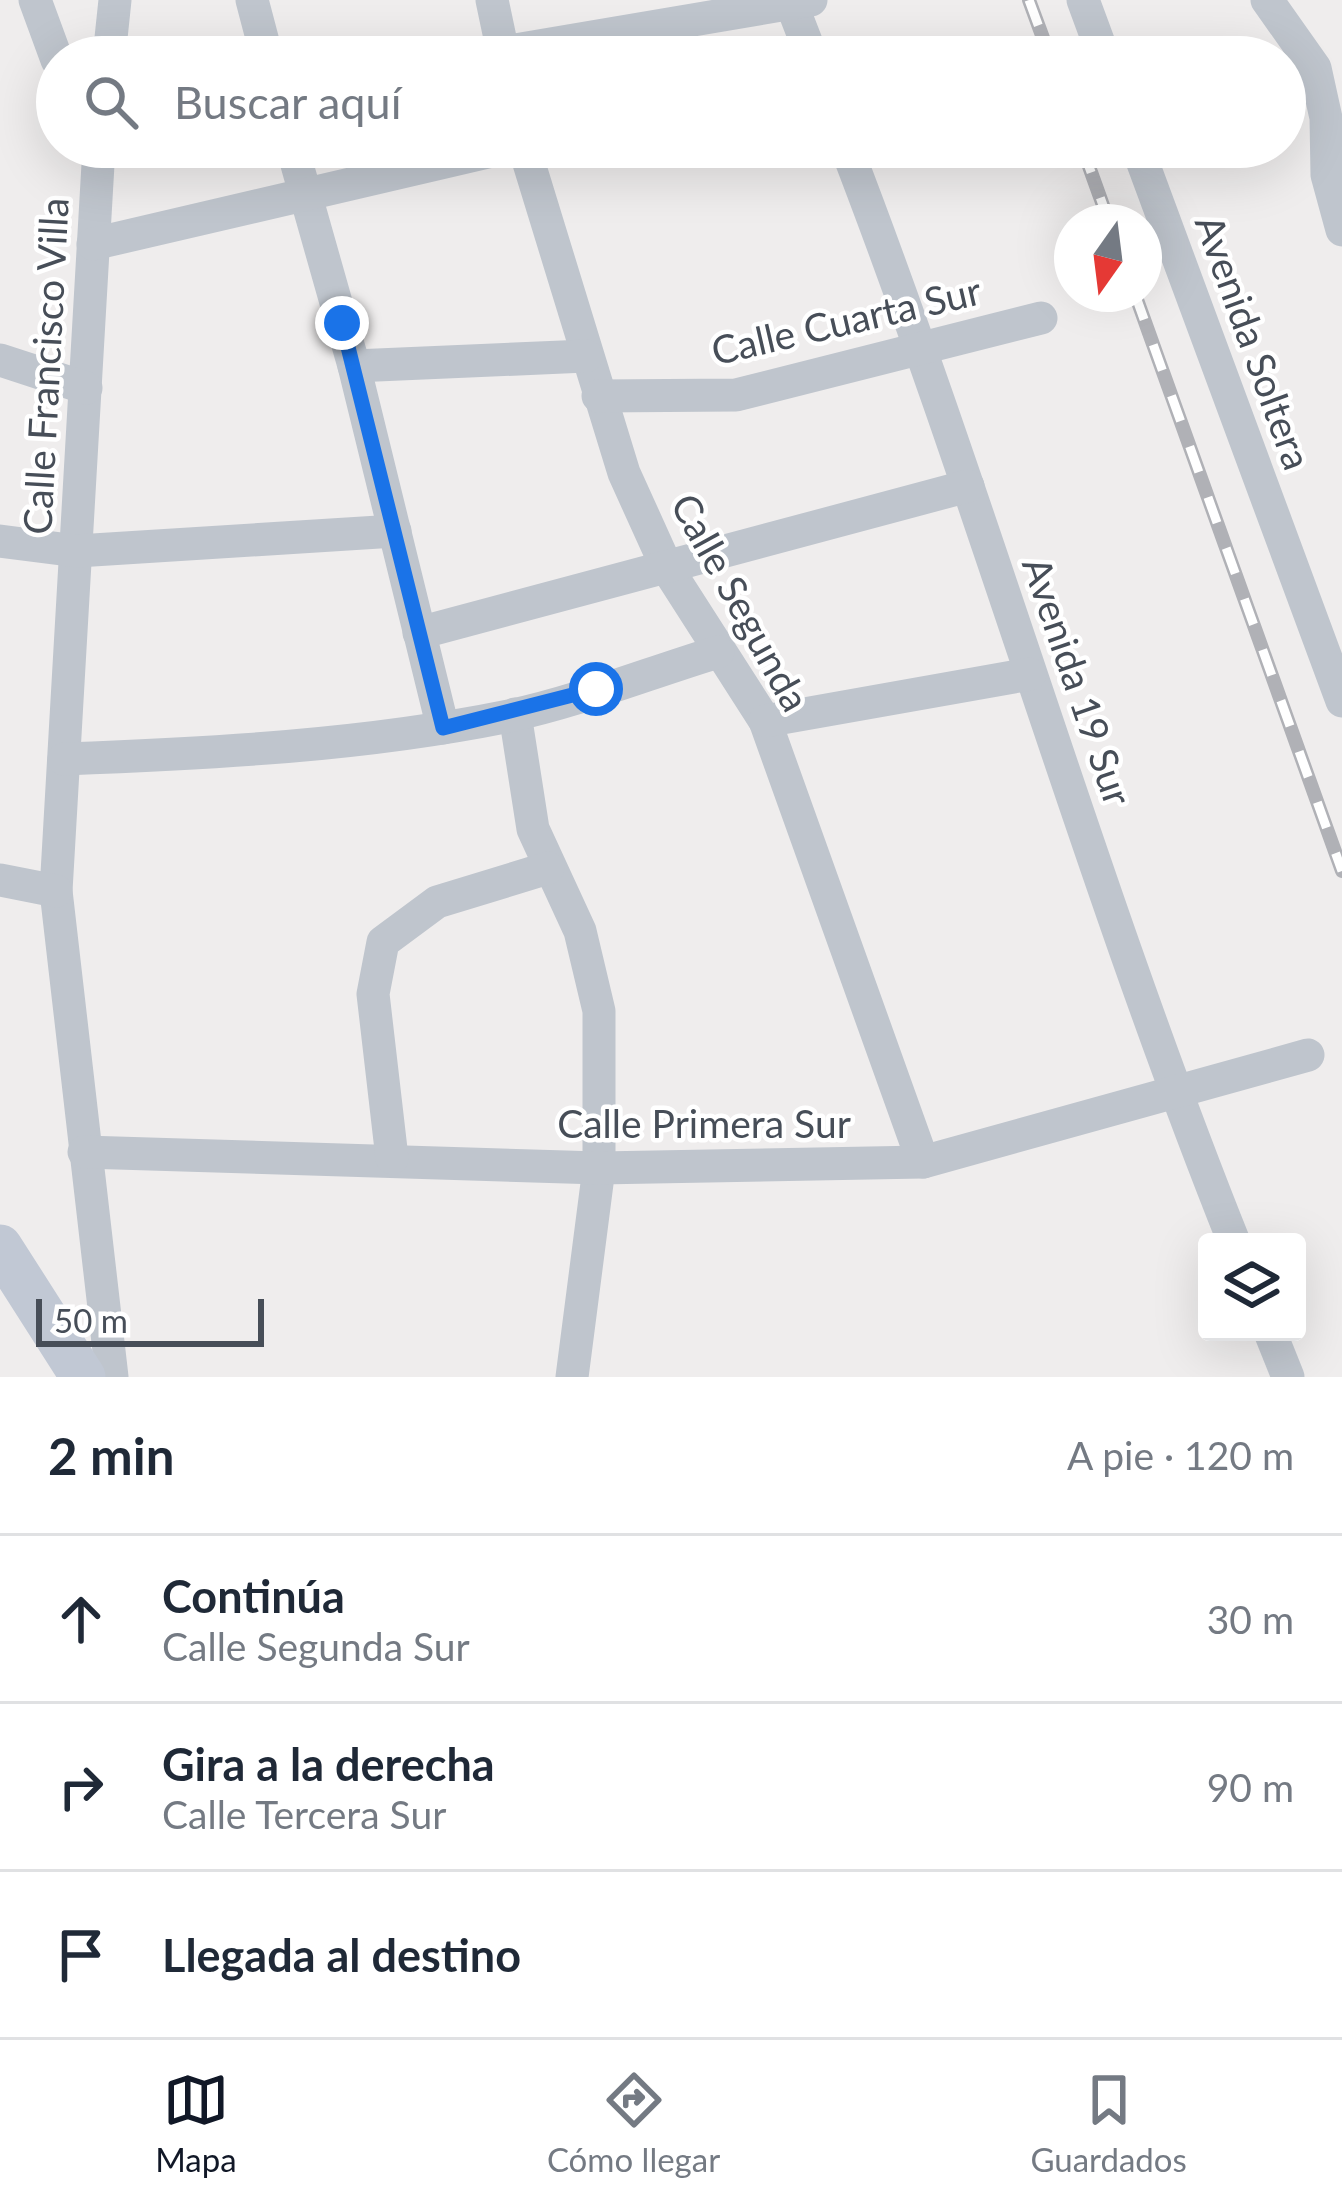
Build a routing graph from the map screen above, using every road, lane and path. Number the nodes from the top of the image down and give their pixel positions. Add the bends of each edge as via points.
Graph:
1 (35, 0) edge
2 (115, 0) edge
3 (252, 0) edge
4 (492, 0) edge
5 (1083, 0) edge
6 (1267, 0) edge
7 (798, 2) edge
8 (48, 36) edge
9 (111, 36) edge
10 (261, 36) edge
11 (500, 36) edge
12 (606, 36) edge
13 (807, 36) edge
14 (1096, 36) edge
15 (1292, 36) edge
16 (1306, 55) edge
17 (95, 168) edge
18 (298, 168) edge
19 (419, 168) edge
20 (530, 168) edge
21 (854, 168) edge
22 (1145, 168) edge
23 (305, 195) junction
24 (1342, 230) edge
25 (93, 244) junction
26 (1041, 318) dead end
27 (924, 348) junction
28 (586, 356) junction
29 (0, 360) edge
30 (354, 366) junction
31 (86, 388) junction
32 (598, 396) junction
33 (968, 487) junction
34 (395, 531) junction
35 (0, 541) edge
36 (77, 551) junction
37 (667, 568) junction
38 (418, 633) junction
39 (718, 652) junction
40 (1030, 674) junction
41 (1342, 701) edge
42 (515, 714) junction
43 (764, 721) junction
44 (443, 728) junction
45 (64, 759) junction
46 (548, 868) junction
47 (0, 880) edge
48 (56, 891) junction
49 (1308, 1055) dead end
50 (1176, 1088) junction
51 (84, 1152) junction
52 (392, 1158) junction
53 (923, 1162) junction
54 (599, 1168) junction
55 (1231, 1233) edge
56 (0, 1247) edge
57 (1274, 1341) edge
58 (82, 1377) edge
59 (112, 1377) edge
60 (572, 1377) edge
61 (1288, 1377) edge

1 - 8 street
2 - 9 street
3 - 10 street
4 - 11 street
5 - 14 street
6 - 15 street
7 - 12 street
7 - 13 street
16 - 24 street via 1326,118 1327,175
17 - 25 street, Calle Francisco Villa
18 - 23 street
19 - 23 street
20 - 28 street, Calle Segunda
21 - 27 street, Avenida 19 Sur
22 - 41 street, Avenida Soltera
23 - 25 street
23 - 30 street
25 - 31 street, Calle Francisco Villa
26 - 27 street, Calle Cuarta Sur
27 - 32 street, Calle Cuarta Sur via 736,395
27 - 33 street, Avenida 19 Sur
28 - 30 street
28 - 32 street, Calle Segunda
29 - 31 street
30 - 34 street
31 - 36 street, Calle Francisco Villa
32 - 37 street, Calle Segunda
33 - 37 street
33 - 40 street, Avenida 19 Sur
34 - 36 street
34 - 38 street
35 - 36 street
36 - 45 street, Calle Francisco Villa
37 - 38 street
37 - 39 street, Calle Segunda
38 - 44 street
39 - 42 street
39 - 43 street, Calle Segunda
40 - 43 street
40 - 50 street, Avenida 19 Sur
42 - 44 street
42 - 46 street via 533,829
43 - 53 street, Calle Segunda
44 - 45 street via 296,749
45 - 48 street, Calle Francisco Villa
46 - 52 street via 437,902 383,942 374,994
46 - 54 street via 592,968
47 - 48 street
48 - 51 street, Calle Francisco Villa
49 - 50 street, Calle Primera Sur
50 - 53 street, Calle Primera Sur
50 - 55 street, Avenida 19 Sur
51 - 52 street, Calle Primera Sur
51 - 59 street, Calle Francisco Villa
52 - 54 street, Calle Primera Sur
53 - 54 street, Calle Primera Sur
54 - 60 street
56 - 58 main road
57 - 61 street

